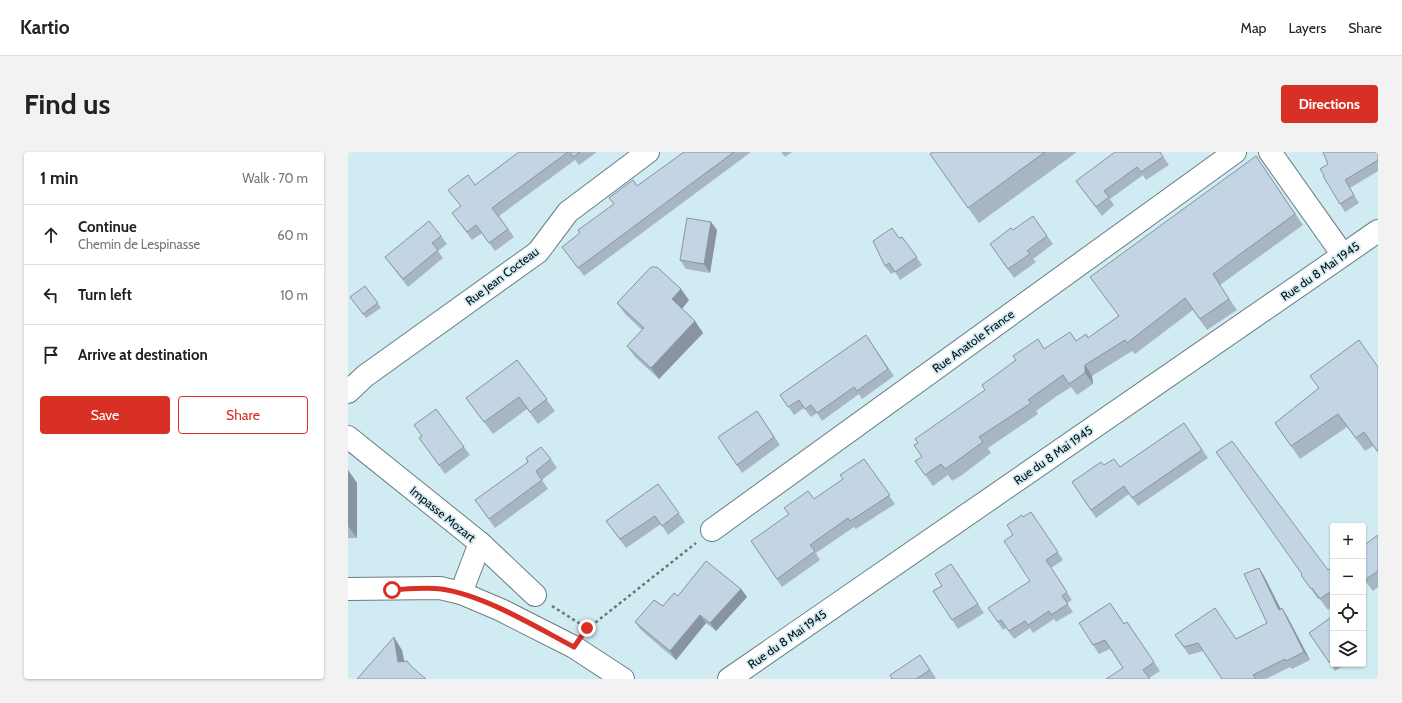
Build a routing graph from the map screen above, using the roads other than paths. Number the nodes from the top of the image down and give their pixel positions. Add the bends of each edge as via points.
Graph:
1 (648, 152) edge
2 (1234, 152) edge
3 (1270, 152) edge
4 (1378, 231) edge
5 (1342, 255) junction
6 (348, 392) edge
7 (348, 438) edge
8 (712, 530) road end
9 (480, 543) junction
10 (348, 589) edge
11 (461, 593) junction
12 (535, 595) road end
13 (623, 679) edge
14 (729, 679) edge

1 - 6 street, Rue Jean Cocteau via 568,212 538,252 365,376
2 - 8 street, Rue Anatole France
3 - 5 street
4 - 5 street, Rue du 8 Mai 1945
5 - 14 street, Rue du 8 Mai 1945
7 - 9 street, Impasse Mozart
9 - 11 street
9 - 12 street, Impasse Mozart
10 - 11 street via 440,588
11 - 13 street via 574,647

